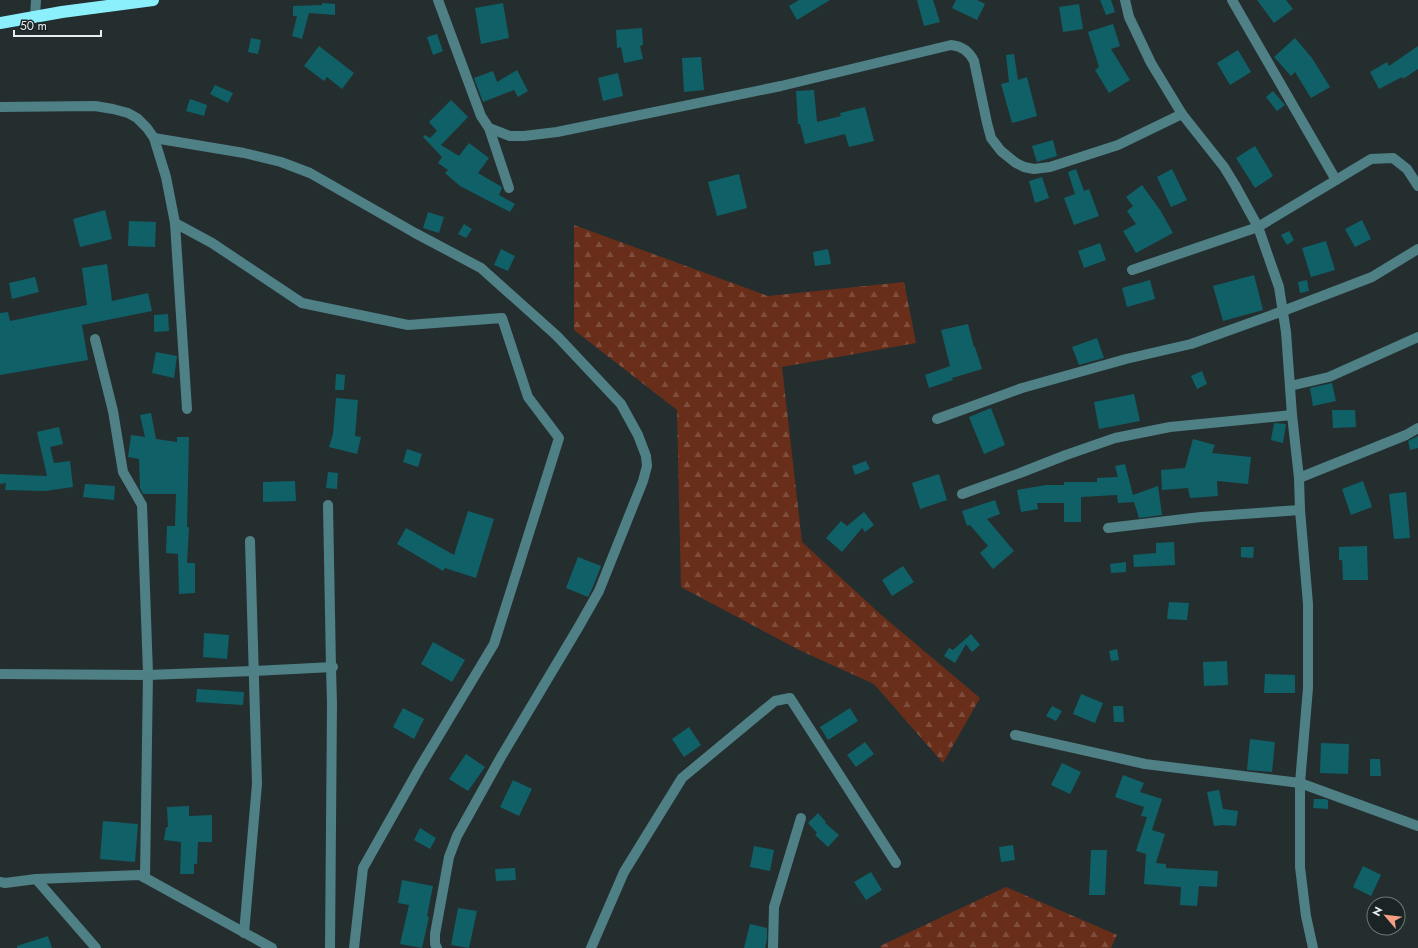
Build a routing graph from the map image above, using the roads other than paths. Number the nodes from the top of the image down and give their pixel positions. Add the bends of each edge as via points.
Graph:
1 (36, 0) edge
2 (153, 0) edge
3 (438, 0) edge
4 (1125, 0) edge
5 (1232, 0) edge
6 (35, 16) junction
7 (0, 23) edge
8 (0, 107) edge
9 (1182, 114) junction
10 (489, 128) junction
11 (154, 138) junction
12 (1336, 180) junction
13 (1418, 186) edge
14 (509, 188) dead end
15 (175, 223) junction
16 (1258, 227) junction
17 (1418, 250) edge
18 (1132, 270) dead end
19 (1283, 312) junction
20 (1418, 337) edge
21 (95, 339) dead end
22 (1290, 386) junction
23 (187, 409) dead end
24 (1292, 415) junction
25 (937, 419) dead end
26 (1418, 428) edge
27 (1300, 478) junction
28 (962, 494) dead end
29 (328, 505) dead end
30 (1300, 510) junction
31 (1108, 528) dead end
32 (250, 541) dead end
33 (332, 667) junction
34 (253, 672) junction
35 (0, 674) edge
36 (148, 675) junction
37 (1015, 735) dead end
38 (1300, 783) junction
39 (801, 818) dead end
40 (1418, 826) edge
41 (896, 862) dead end
42 (144, 878) junction
43 (36, 879) junction
44 (2, 884) edge
45 (244, 933) junction
46 (96, 948) edge
47 (272, 948) edge
48 (330, 948) edge
49 (354, 948) edge
50 (437, 948) edge
51 (591, 948) edge
52 (772, 948) edge
53 (1314, 948) edge

1 - 6 street
2 - 6 highway
3 - 10 street via 481,116
4 - 9 street via 1129,17 1151,63
5 - 12 street
6 - 7 highway
8 - 11 street via 95,106 113,109 137,118
9 - 10 street via 1118,145 1050,167 1024,167 1001,151 992,138 971,55 965,49 951,46 781,86 557,132 510,136
9 - 16 street via 1228,173
10 - 14 street
11 - 15 street via 166,177
11 - 50 street via 244,153 281,162 310,173 481,268 557,336 621,404 638,434 646,456 643,481 598,590 457,836 449,856 435,934
12 - 13 street via 1371,159 1393,158 1407,169
12 - 16 street
15 - 23 street
15 - 49 street via 212,243 302,303 408,325 502,318 528,397 559,438 494,644 363,868
16 - 18 street
16 - 19 street via 1279,287
17 - 19 street via 1372,277
19 - 22 street
19 - 25 street via 1191,344 1022,388
20 - 22 street via 1329,377
21 - 36 street via 113,411 123,472 142,505
22 - 24 street
24 - 27 street
24 - 28 street via 1170,427 1116,438
26 - 27 street
27 - 30 street
29 - 33 street
30 - 31 street via 1201,517
30 - 38 street via 1308,604 1308,688
32 - 34 street
33 - 34 street
33 - 48 street
34 - 36 street
34 - 45 street via 257,784
35 - 36 street
36 - 42 street
37 - 38 street via 1145,764
38 - 40 street
38 - 53 street via 1300,867 1306,916
39 - 52 street via 774,907
41 - 51 street via 790,698 775,701 682,778 624,872
42 - 43 street via 140,875
42 - 45 street
43 - 44 street
43 - 46 street
45 - 47 street

